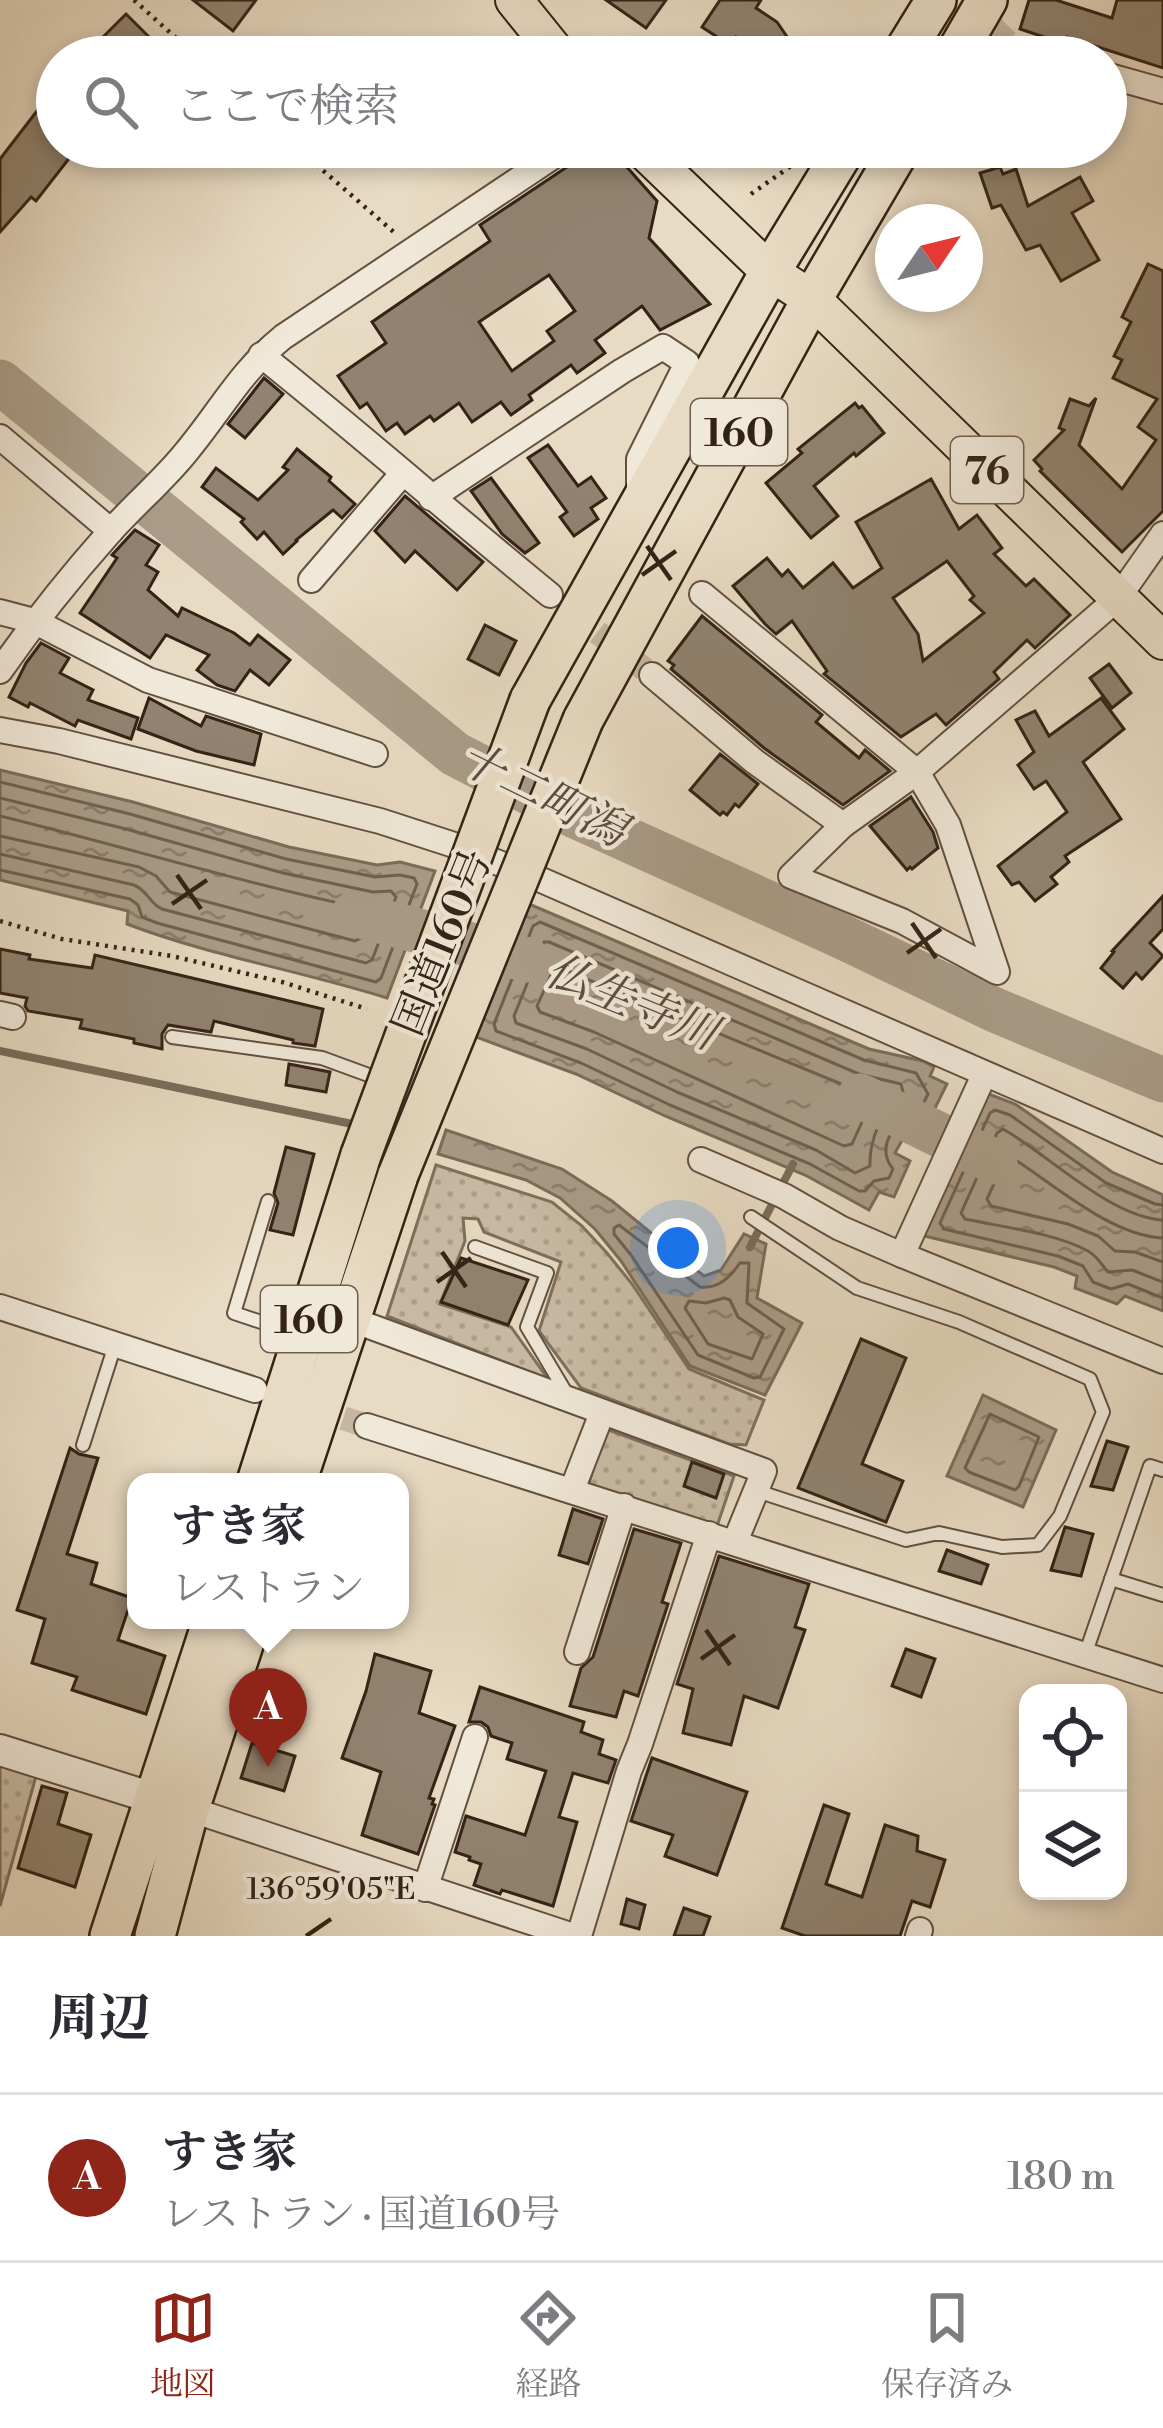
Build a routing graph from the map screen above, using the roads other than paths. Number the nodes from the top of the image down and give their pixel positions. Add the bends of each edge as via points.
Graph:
1 (514, 0) edge
2 (936, 0) edge
3 (987, 0) edge
4 (543, 36) edge
5 (914, 36) edge
6 (966, 36) edge
7 (1127, 82) edge
8 (1163, 91) edge
9 (536, 168) edge
10 (662, 168) edge
11 (819, 168) edge
12 (889, 168) edge
13 (770, 272) junction
14 (812, 298) junction
15 (261, 355) junction
16 (0, 437) edge
17 (403, 473) junction
18 (431, 498) junction
19 (639, 505) junction
20 (111, 531) junction
21 (1163, 534) edge
22 (311, 580) dead end
23 (702, 594) dead end
24 (550, 595) tunnel mouth
25 (1118, 598) junction
26 (0, 612) edge
27 (34, 621) junction
28 (1163, 641) edge
29 (0, 671) edge
30 (652, 675) tunnel mouth
31 (0, 730) edge
32 (375, 754) dead end
33 (917, 772) junction
34 (843, 825) junction
35 (172, 1037) dead end
36 (984, 1075) junction
37 (388, 1082) junction
38 (1163, 1151) edge
39 (701, 1160) dead end
40 (268, 1201) dead end
41 (751, 1217) dead end
42 (475, 1247) dead end
43 (902, 1255) junction
44 (0, 1307) edge
45 (350, 1319) junction
46 (303, 1337) junction
47 (115, 1345) junction
48 (1163, 1361) edge
49 (255, 1390) dead end
50 (572, 1402) junction
51 (602, 1413) junction
52 (367, 1426) tunnel mouth
53 (83, 1445) dead end
54 (1163, 1470) edge
55 (260, 1473) edge
56 (299, 1473) edge
57 (572, 1490) junction
58 (756, 1491) junction
59 (624, 1506) junction
60 (709, 1534) junction
61 (735, 1542) junction
62 (1111, 1579) junction
63 (1163, 1594) edge
64 (212, 1629) edge
65 (247, 1629) edge
66 (578, 1652) dead end
67 (1085, 1655) junction
68 (1163, 1680) edge
69 (475, 1737) dead end
70 (0, 1750) edge
71 (172, 1804) junction
72 (425, 1888) junction
73 (110, 1936) edge
74 (154, 1936) edge
75 (576, 1936) edge

1 - 4 main road
2 - 5 highway
3 - 6 highway
7 - 8 street
9 - 15 street
10 - 13 main road, 76
11 - 13 highway, 国道160号 / 160
12 - 14 highway, 国道160号 / 160
13 - 14 main road, 76
13 - 19 highway, 国道160号 / 160
14 - 25 main road, 76
14 - 45 highway, 国道160号 / 160, bridge via 583,720 398,1175
15 - 17 street
15 - 20 street via 188,451
16 - 20 street
17 - 18 street
17 - 22 street
18 - 19 street via 664,346 687,363 639,459
18 - 24 street
19 - 37 highway, 国道160号 / 160, bridge via 530,700
20 - 27 street
21 - 25 street
23 - 33 street
25 - 28 main road, 76
25 - 33 street
26 - 27 street
27 - 29 street
27 - 32 street via 148,680
30 - 34 street
31 - 36 street via 451,844
33 - 34 street
33 - 34 street via 948,825 997,972 902,921 790,876
35 - 37 lane via 322,1058
36 - 38 street
36 - 43 street
37 - 46 highway, 国道160号 / 160, bridge
39 - 43 street
40 - 46 lane via 234,1313
41 - 58 lane via 857,1288 1090,1379 1102,1412 1060,1516 1038,1545 1002,1547 940,1533 906,1540
42 - 50 lane via 547,1274 526,1327
43 - 48 street
44 - 47 street
45 - 50 street
45 - 56 highway, 国道160号 / 160
46 - 55 highway, 国道160号 / 160
47 - 49 street
47 - 53 lane
50 - 51 street
51 - 57 street
51 - 58 street via 764,1472
52 - 57 street
54 - 62 lane via 1150,1466
57 - 59 street
58 - 61 street
59 - 60 street
59 - 66 street
60 - 61 street
60 - 75 street
61 - 67 street
62 - 63 lane
62 - 67 lane
64 - 71 highway
65 - 71 highway
67 - 68 street
69 - 72 street
70 - 71 street
71 - 72 street
71 - 73 highway
71 - 74 highway
72 - 75 street

